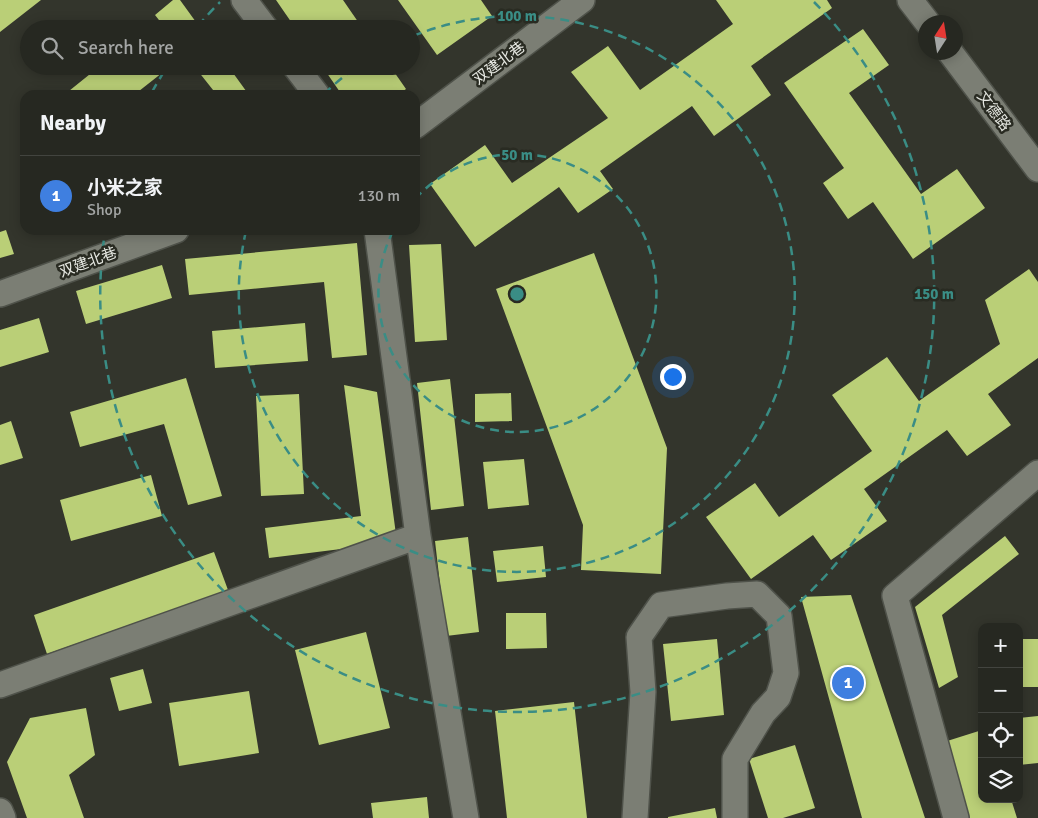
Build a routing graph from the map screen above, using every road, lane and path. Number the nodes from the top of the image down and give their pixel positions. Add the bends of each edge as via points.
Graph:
1 (244, 0) edge
2 (582, 0) edge
3 (910, 0) edge
4 (922, 15) edge
5 (259, 20) edge
6 (956, 60) edge
7 (302, 75) edge
8 (313, 90) edge
9 (420, 122) edge
10 (1038, 169) edge
11 (162, 235) edge
12 (378, 235) edge
13 (0, 294) edge
14 (1038, 473) edge
15 (418, 536) junction
16 (0, 685) edge
17 (0, 811) edge
18 (3, 818) edge
19 (466, 818) edge
20 (635, 818) edge
21 (735, 818) edge
22 (956, 818) edge

1 - 5 street
2 - 9 street, 双建北巷
3 - 4 street
6 - 10 street, 文德路
7 - 8 street
11 - 13 street, 双建北巷
12 - 15 street
14 - 22 street via 895,596
15 - 16 street
15 - 19 street
17 - 18 street
20 - 21 street via 642,692 639,636 661,605 758,594 779,616 786,673 778,697 763,713 735,759

